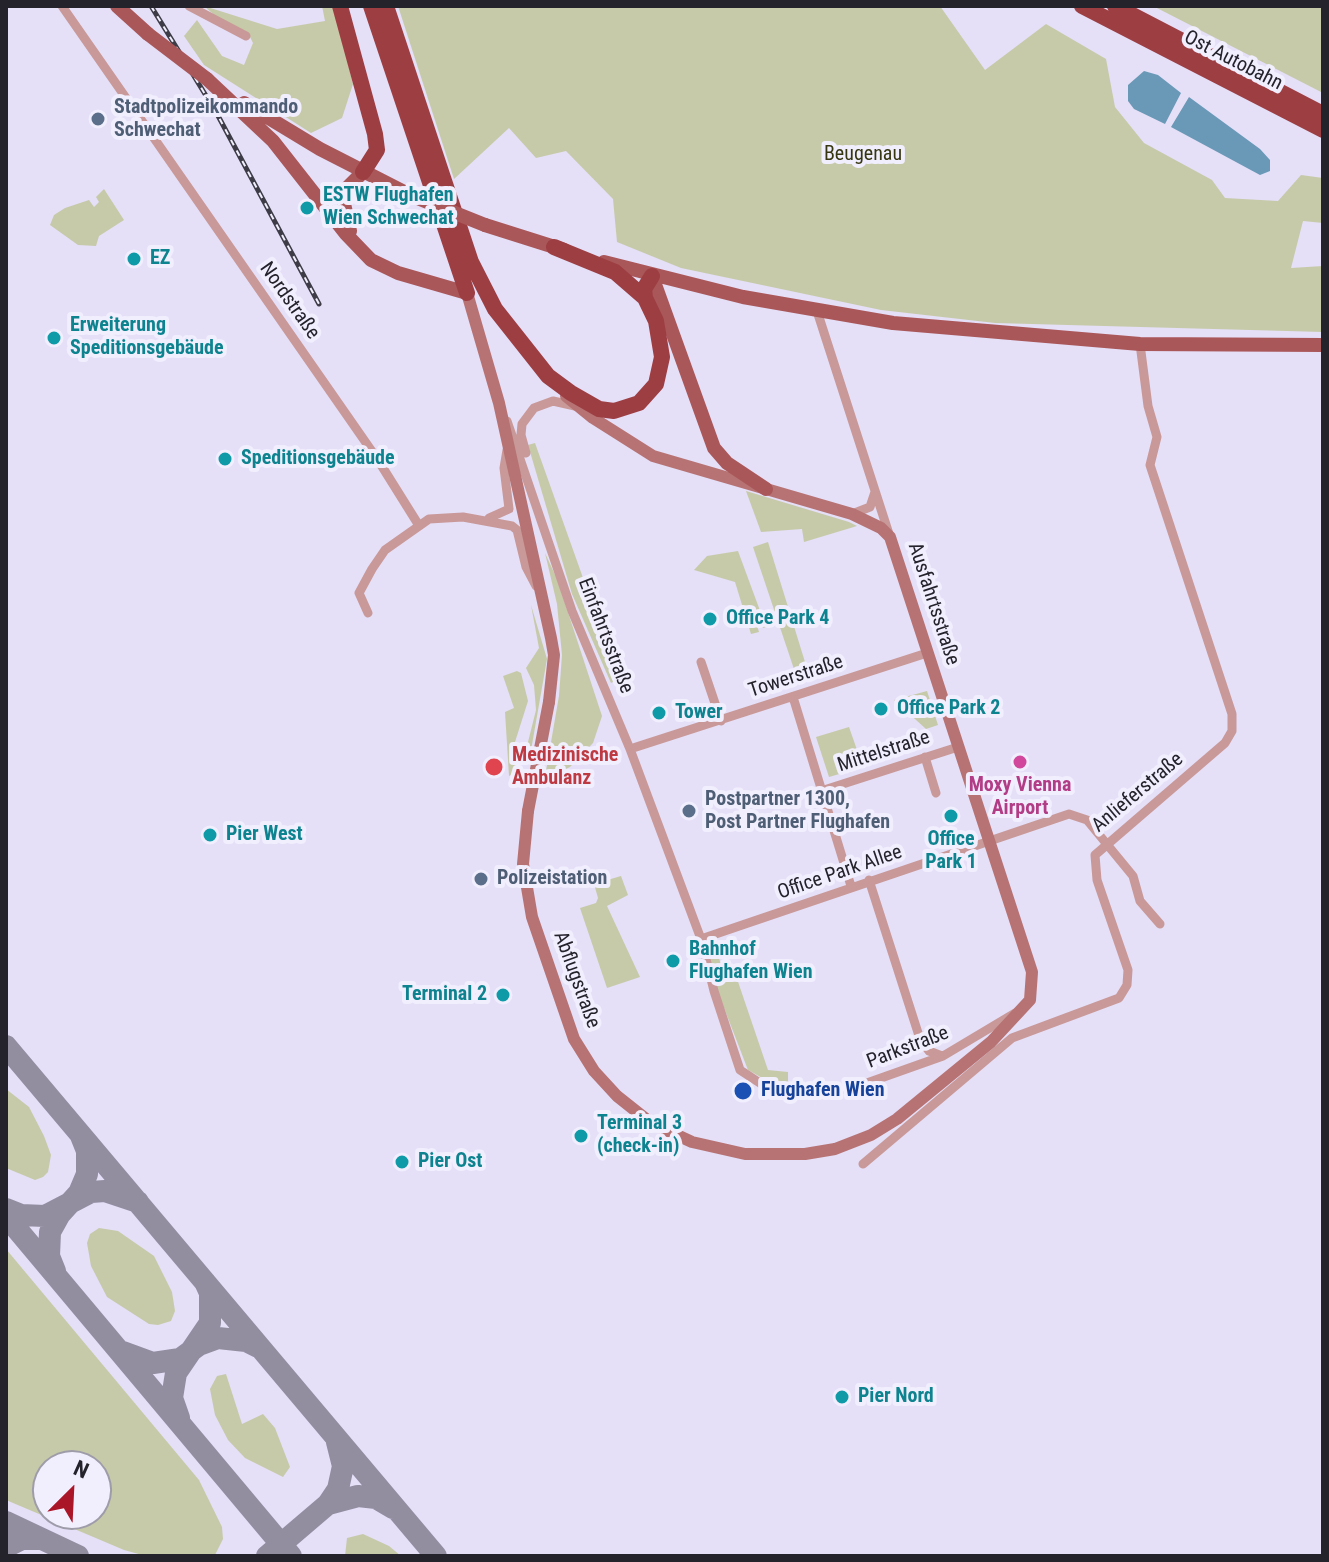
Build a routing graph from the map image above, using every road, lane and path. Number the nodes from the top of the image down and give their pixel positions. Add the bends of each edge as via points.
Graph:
1 (62, 6) edge
2 (117, 6) edge
3 (189, 6) edge
4 (340, 6) edge
5 (371, 6) edge
6 (386, 6) edge
7 (1082, 6) edge
8 (1115, 6) edge
9 (246, 36) dead end
10 (207, 79) junction
11 (1323, 114) edge
12 (1323, 130) edge
13 (363, 172) junction
14 (554, 247) junction
15 (360, 249) junction
16 (652, 276) junction
17 (682, 283) junction
18 (467, 293) junction
19 (645, 298) junction
20 (666, 310) junction
21 (817, 311) junction
22 (1140, 344) junction
23 (1323, 345) edge
24 (548, 376) junction
25 (499, 403) junction
26 (578, 407) junction
27 (507, 447) junction
28 (531, 483) junction
29 (766, 489) junction
30 (875, 492) junction
31 (852, 514) junction
32 (483, 519) junction
33 (418, 524) junction
34 (890, 537) junction
35 (539, 590) junction
36 (368, 613) dead end
37 (927, 653) junction
38 (701, 662) dead end
39 (793, 697) junction
40 (721, 721) junction
41 (958, 747) junction
42 (630, 749) junction
43 (925, 757) junction
44 (821, 791) junction
45 (936, 793) dead end
46 (990, 841) junction
47 (1106, 844) junction
48 (869, 880) junction
49 (851, 886) junction
50 (1160, 924) dead end
51 (701, 939) junction
52 (714, 991) joint
53 (1024, 1009) junction
54 (943, 1056) junction
55 (863, 1164) dead end

1 - 33 street, Nordstraße
2 - 10 main road, bridge
3 - 9 street
4 - 13 highway via 375,134 377,150
5 - 18 highway
6 - 24 highway via 471,262 511,333
7 - 12 highway, Ost Autobahn
8 - 11 highway, Ost Autobahn
10 - 13 main road
10 - 15 main road via 302,174
13 - 14 main road, bridge via 485,225
13 - 15 main road via 343,199 346,223
14 - 16 main road
14 - 19 highway via 615,272
15 - 18 main road via 384,268
16 - 17 main road
16 - 19 highway
16 - 20 main road
17 - 20 main road via 671,291
17 - 21 main road
18 - 25 street, Einfahrtsstraße
19 - 24 highway via 656,321 662,357 656,384 639,403 614,411 599,409
20 - 29 main road via 714,448
21 - 22 main road via 958,330
21 - 30 street
22 - 23 main road
22 - 47 street, Anlieferstraße via 1157,437 1150,465 1232,714 1232,731 1225,743
24 - 26 street, Ausfahrtsstraße
25 - 27 street, Abflugstraße
25 - 28 street, Einfahrtsstraße
26 - 28 street via 544,402 527,416 521,435
26 - 29 street, Ausfahrtsstraße via 653,456
27 - 32 street via 509,509
27 - 35 street, Abflugstraße
28 - 42 street, Einfahrtsstraße via 572,611
29 - 31 street, Ausfahrtsstraße
30 - 31 street via 870,507
30 - 34 street
31 - 34 street, Ausfahrtsstraße
32 - 33 street via 443,517
32 - 35 street via 517,530 526,567
33 - 36 street via 385,550 372,569 359,593
34 - 37 street, Ausfahrtsstraße
35 - 53 street, Abflugstraße, bridge via 554,655 528,811 523,864 527,891 574,1039 614,1093 678,1137 745,1154 805,1154 844,1146 897,1119
37 - 39 street, Towerstraße
37 - 41 street, Ausfahrtsstraße
38 - 40 street
39 - 40 street, Towerstraße
39 - 44 street
40 - 42 street, Towerstraße
41 - 43 street, Mittelstraße
41 - 46 street, Ausfahrtsstraße
42 - 51 street, Einfahrtsstraße
43 - 44 street, Mittelstraße
43 - 45 street
44 - 49 street
46 - 47 street, Office Park Allee via 1069,814 1083,816
46 - 48 street, Office Park Allee
46 - 53 street, Ausfahrtsstraße via 1032,972 1033,991
47 - 50 street, Office Park Allee via 1133,876 1140,901
47 - 55 street, Anlieferstraße via 1094,859 1129,978 1119,998 1012,1038
48 - 49 street, Office Park Allee
48 - 54 street via 920,1039 929,1051
49 - 51 street, Office Park Allee
51 - 52 street, Einfahrtsstraße
52 - 54 street, Parkstraße via 740,1070 769,1089 850,1089
53 - 54 street, Parkstraße

